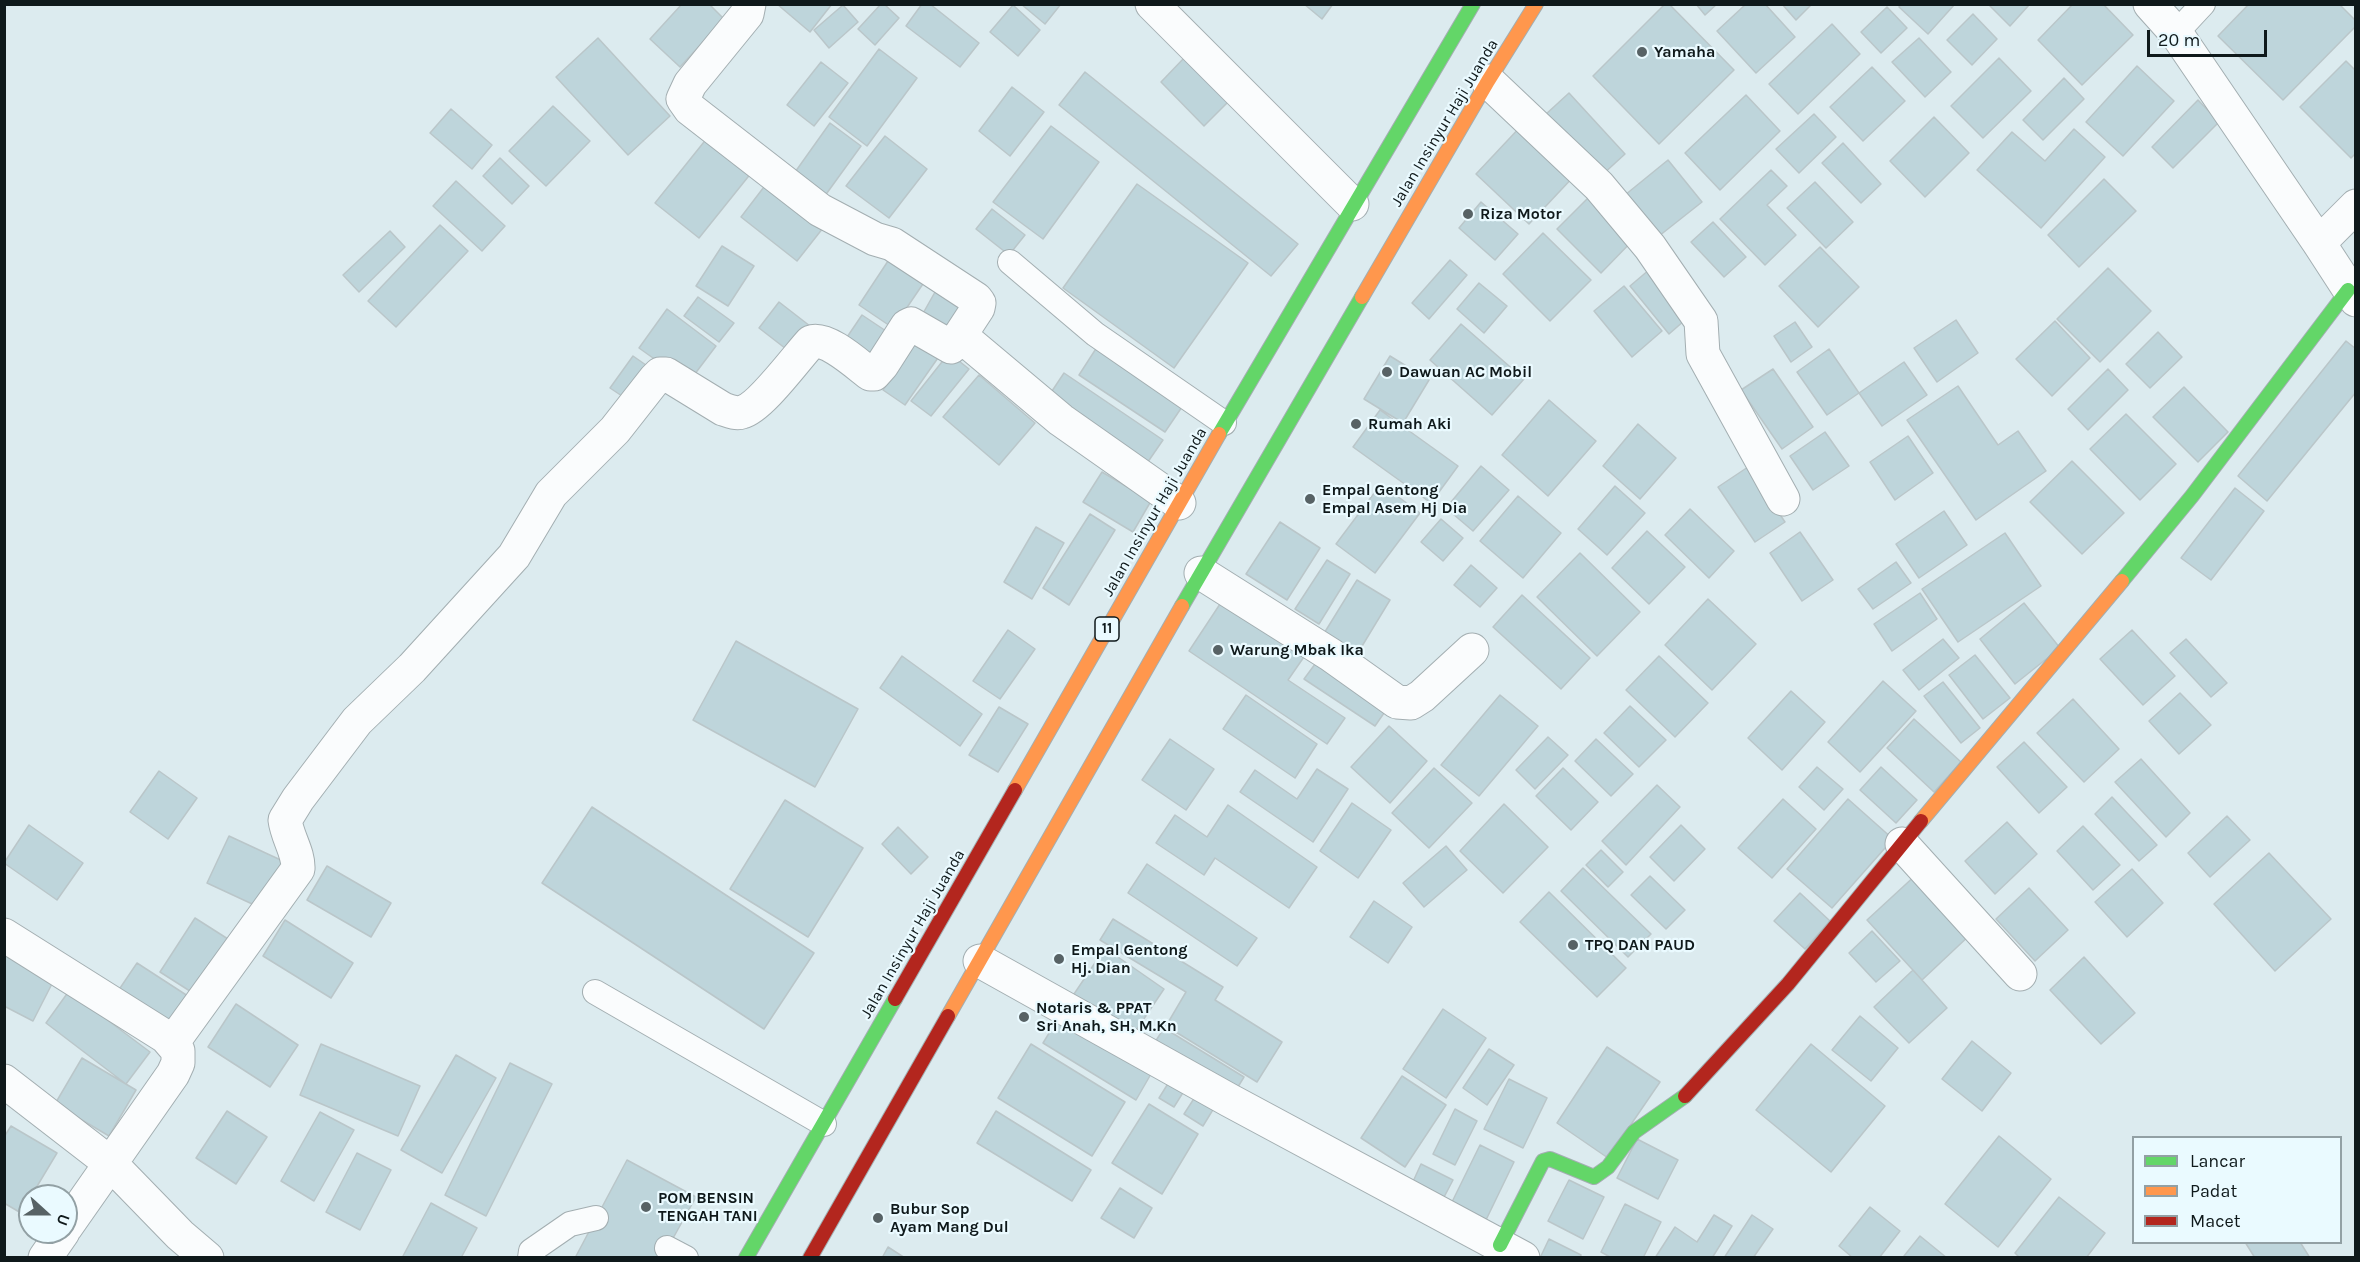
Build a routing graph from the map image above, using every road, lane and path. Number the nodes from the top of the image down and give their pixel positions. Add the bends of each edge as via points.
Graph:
1 (749, 4) edge
2 (1152, 4) edge
3 (1473, 4) edge
4 (1536, 4) edge
5 (2150, 4) edge
6 (2203, 4) edge
7 (2176, 33) junction
8 (1488, 81) junction
9 (1352, 204) junction
10 (2355, 206) edge
11 (2319, 243) junction
12 (1010, 262) dead end
13 (2352, 295) edge
14 (961, 334) junction
15 (1224, 423) junction
16 (1783, 499) dead end
17 (1179, 503) junction
18 (1201, 573) junction
19 (1472, 650) dead end
20 (1902, 844) junction
21 (4, 935) edge
22 (980, 960) junction
23 (2020, 974) dead end
24 (595, 992) dead end
25 (173, 1042) junction
26 (4, 1082) edge
27 (824, 1124) junction
28 (116, 1169) junction
29 (78, 1213) edge
30 (596, 1218) dead end
31 (54, 1244) edge
32 (1511, 1251) edge
33 (45, 1257) edge
34 (207, 1257) edge
35 (530, 1257) edge
36 (746, 1257) edge
37 (810, 1257) edge

1 - 14 street via 747,14 690,84 683,99 690,109 820,210 892,244 976,300 978,308
2 - 9 street
3 - 9 main road, Jalan Insinyur Haji Juanda / 11
4 - 8 main road, Jalan Insinyur Haji Juanda
5 - 7 street
6 - 7 lane
7 - 11 street
8 - 16 street via 1599,186 1656,256 1701,321 1703,354
8 - 18 main road, Jalan Insinyur Haji Juanda
9 - 15 main road, Jalan Insinyur Haji Juanda / 11
10 - 11 street
11 - 13 street
12 - 15 lane via 1095,334
13 - 20 main road via 2192,496
14 - 17 street via 1061,420
14 - 25 street via 951,347 911,324 874,374 827,343 811,342 757,404 742,412 723,409 660,374 615,430 551,494 514,556 412,668 357,721 292,808 286,828 298,869
15 - 17 main road, Jalan Insinyur Haji Juanda / 11
17 - 27 main road, Jalan Insinyur Haji Juanda / 11
18 - 19 street via 1397,702 1411,703 1422,696
18 - 22 main road, Jalan Insinyur Haji Juanda
20 - 23 street
20 - 32 main road via 1788,984 1689,1093 1634,1132 1608,1167 1593,1177 1550,1159 1539,1166
21 - 25 street
22 - 32 street via 1228,1100
22 - 37 main road, Jalan Insinyur Haji Juanda
24 - 27 lane
25 - 28 street via 178,1063
26 - 28 street
27 - 36 main road, Jalan Insinyur Haji Juanda / 11
28 - 29 street
28 - 34 street
30 - 35 lane via 570,1224 531,1251
31 - 33 street

